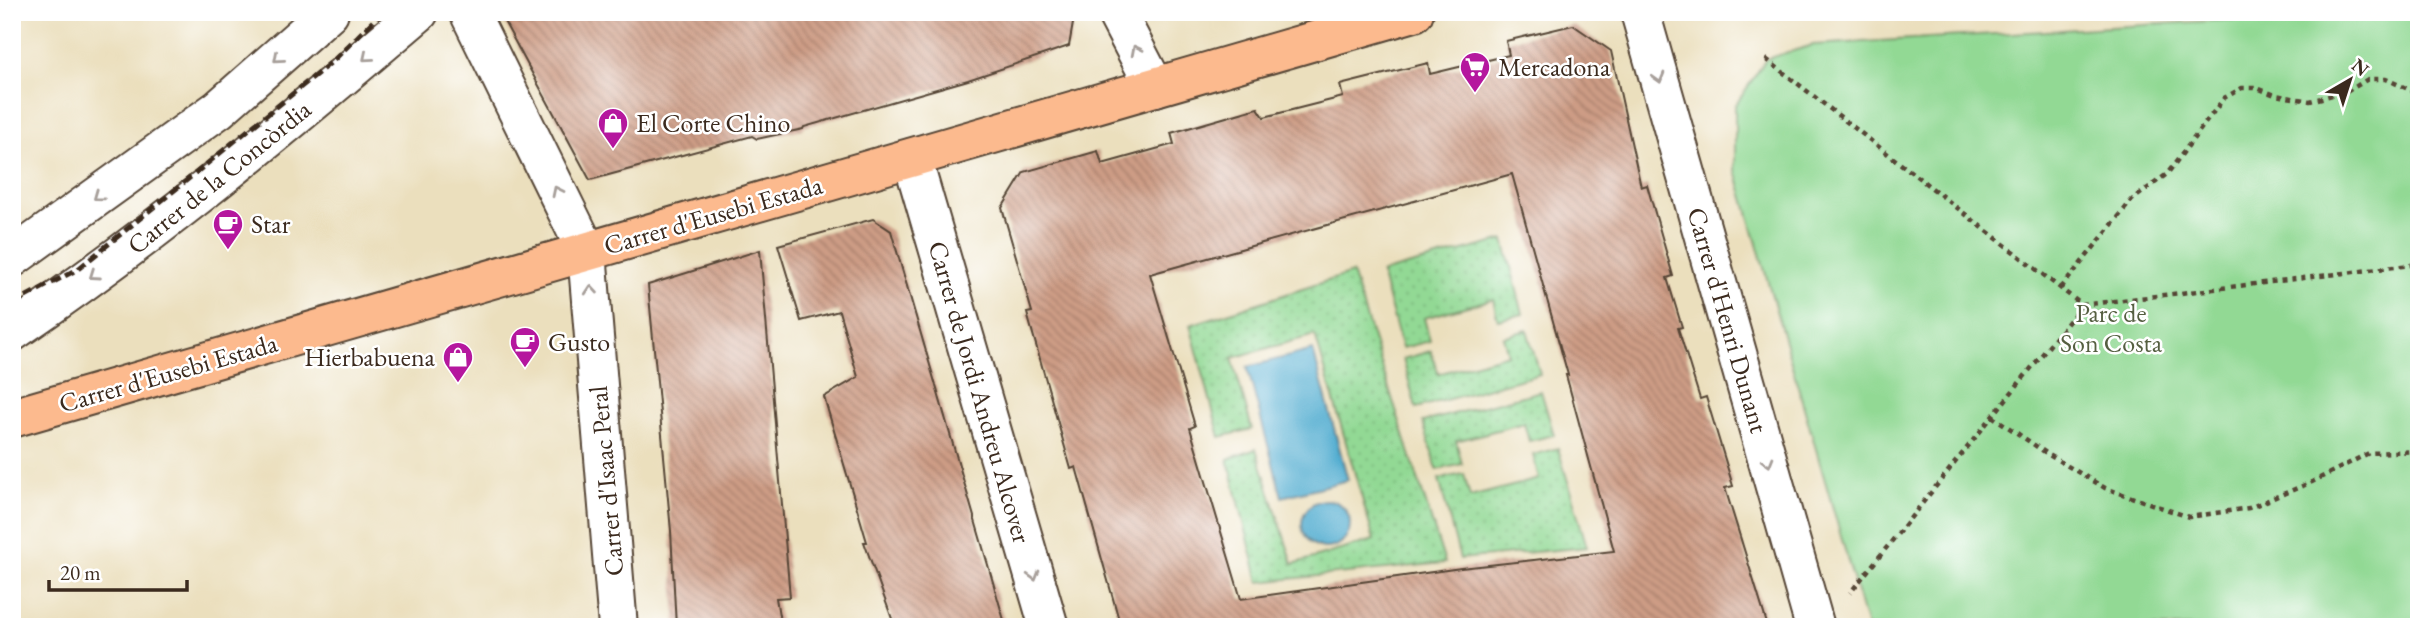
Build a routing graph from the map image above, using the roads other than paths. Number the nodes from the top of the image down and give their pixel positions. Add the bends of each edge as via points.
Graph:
1 (329, 12) edge
2 (419, 12) edge
3 (469, 12) edge
4 (1116, 12) edge
5 (1414, 12) edge
6 (1640, 12) edge
7 (1155, 87) junction
8 (912, 158) junction
9 (587, 252) junction
10 (12, 258) edge
11 (12, 332) edge
12 (12, 418) edge
13 (618, 627) edge
14 (1049, 627) edge
15 (1815, 627) edge

1 -> 10 street, Carrer de la Concòrdia via 219,109
2 -> 11 street, Carrer de la Concòrdia via 131,249
9 -> 3 street
7 -> 4 street
5 - 7 main road, Carrer d'Eusebi Estada
6 -> 15 street, Carrer d'Henri Dunant
7 - 8 main road, Carrer d'Eusebi Estada
8 - 9 main road, Carrer d'Eusebi Estada
8 -> 14 street, Carrer de Jordi Andreu Alcover
9 - 12 main road, Carrer d'Eusebi Estada
13 -> 9 street, Carrer d'Isaac Peral

